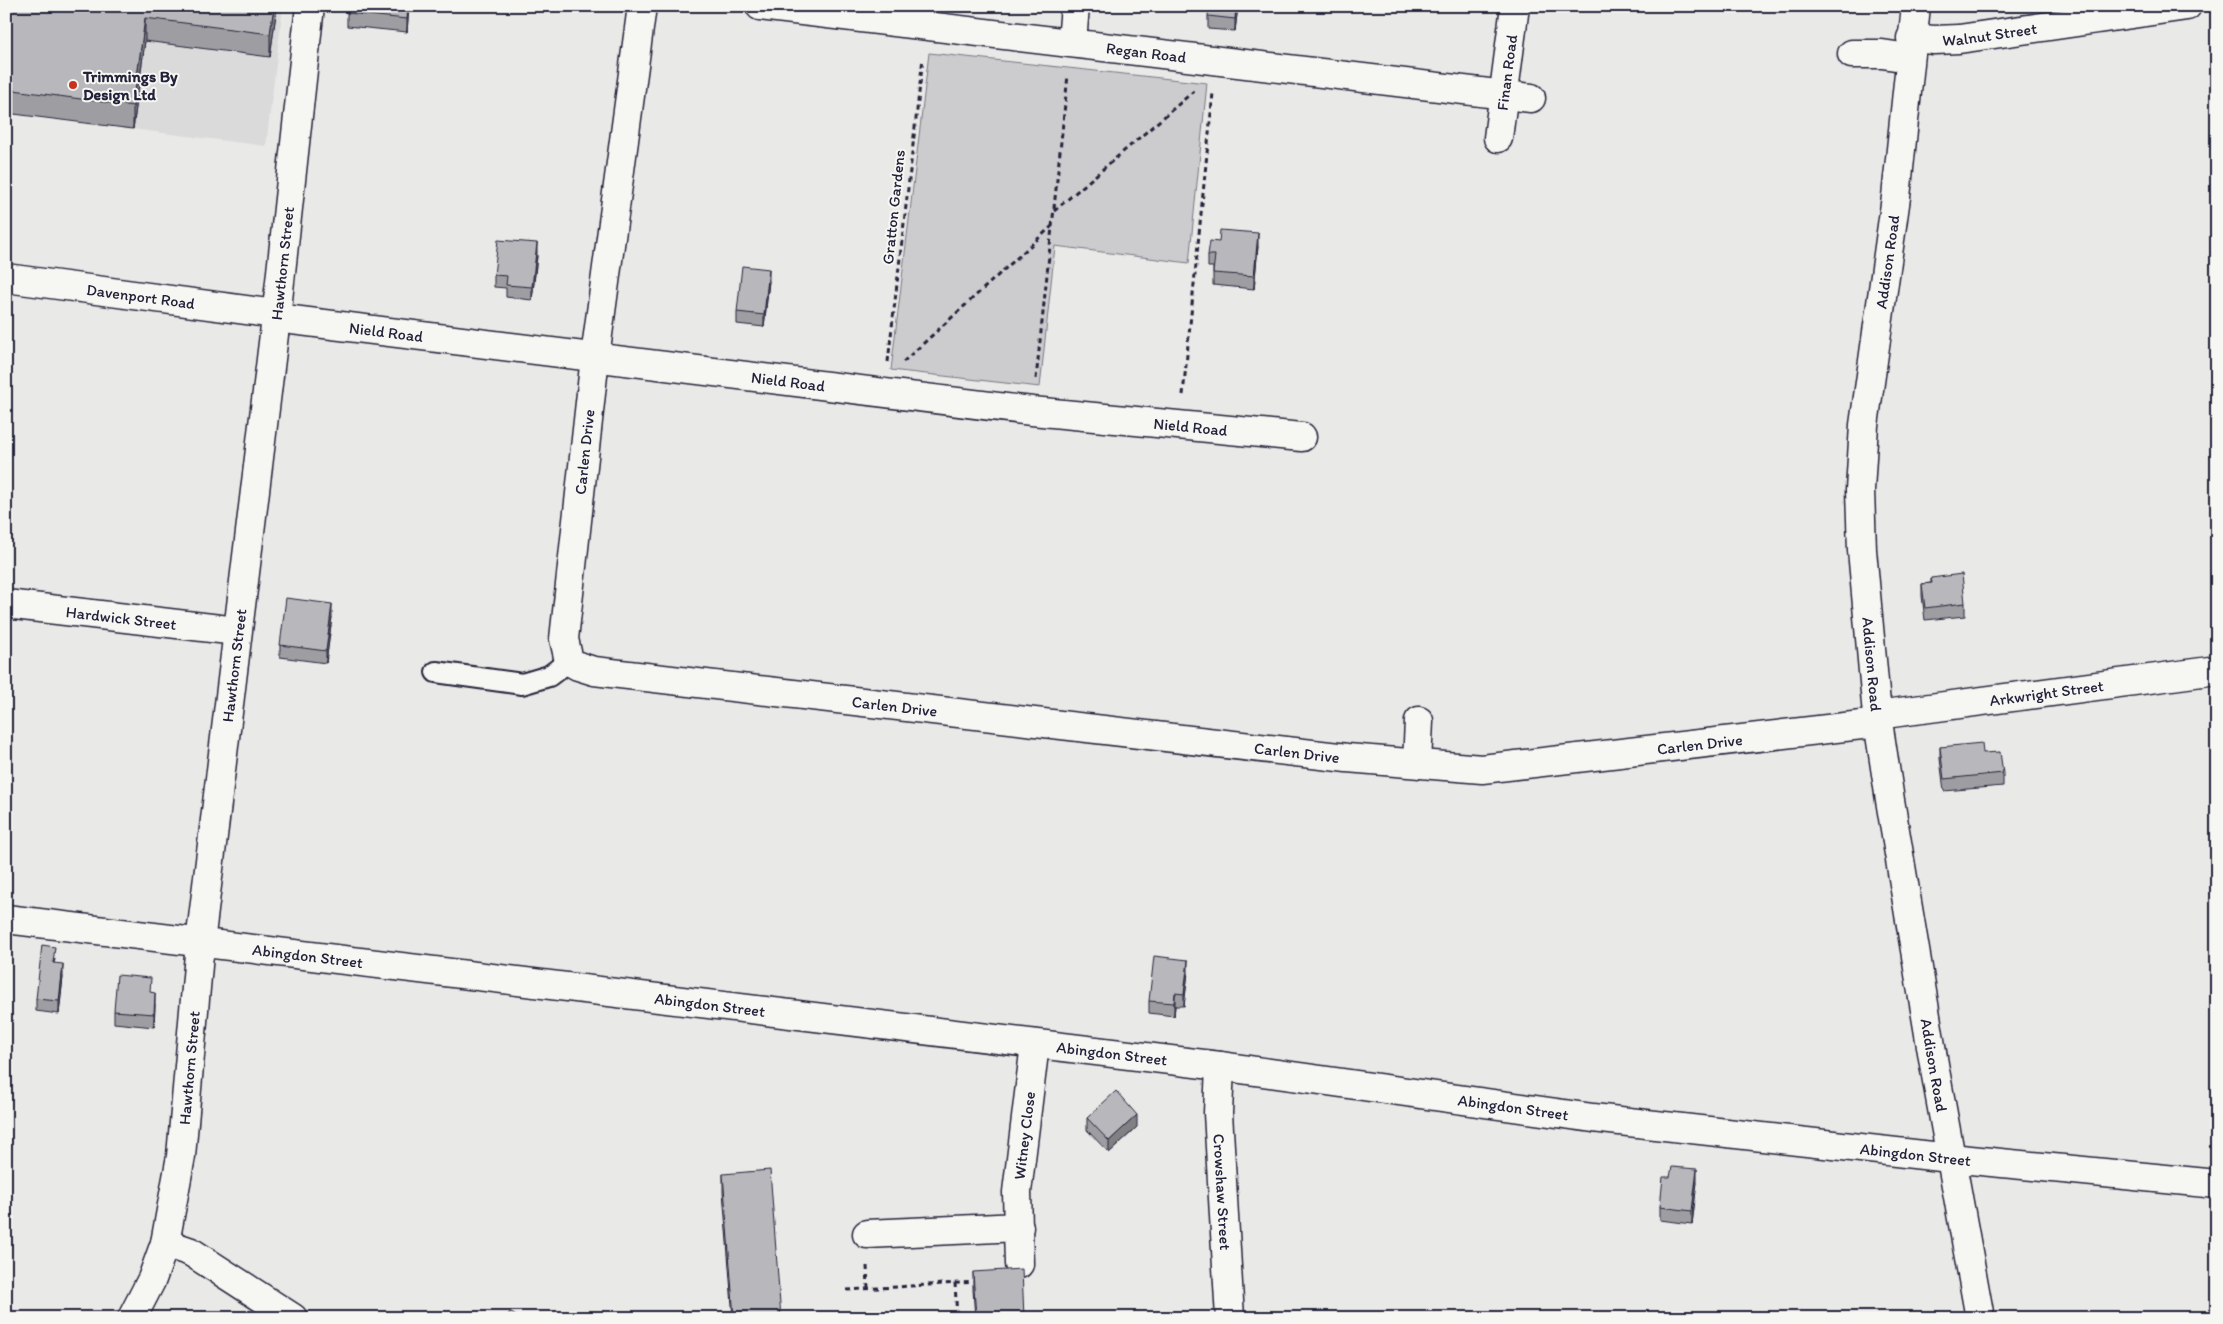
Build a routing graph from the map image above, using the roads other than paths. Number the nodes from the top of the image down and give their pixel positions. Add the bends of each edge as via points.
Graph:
1 (310, 6) edge
2 (642, 6) edge
3 (760, 6) edge
4 (1075, 6) edge
5 (1515, 6) edge
6 (1916, 6) edge
7 (2186, 6) edge
8 (1072, 42) junction
9 (1910, 48) junction
10 (1852, 54) dead end
11 (1504, 96) junction
12 (1532, 98) dead end
13 (1498, 138) dead end
14 (6, 278) edge
15 (276, 316) junction
16 (595, 357) junction
17 (1302, 437) dead end
18 (6, 604) edge
19 (237, 631) junction
20 (569, 660) junction
21 (2217, 670) edge
22 (436, 672) dead end
23 (1878, 719) junction
24 (1419, 721) dead end
25 (1417, 763) junction
26 (6, 919) edge
27 (200, 944) junction
28 (1035, 1044) junction
29 (1220, 1066) junction
30 (1950, 1158) junction
31 (2217, 1184) edge
32 (1019, 1227) junction
33 (867, 1234) dead end
34 (165, 1243) junction
35 (1020, 1264) dead end
36 (132, 1318) edge
37 (294, 1318) edge
38 (1230, 1318) edge
39 (1980, 1318) edge

1 - 15 street, Hawthorn Street
2 - 16 street, Carlen Drive
3 - 8 street, Regan Road
4 - 8 street
5 - 11 street, Finan Road
6 - 9 street, Addison Road
7 - 9 street, Walnut Street via 1934,40
8 - 11 street, Regan Road via 1216,66
9 - 10 street via 1882,54
9 - 23 street, Addison Road via 1896,197 1864,425 1860,490 1862,550
11 - 12 street, Regan Road
11 - 13 street, Finan Road
14 - 15 street, Davenport Road
15 - 16 street, Nield Road
15 - 19 street, Hawthorn Street
16 - 17 street, Nield Road via 886,384 1032,411
16 - 20 street, Carlen Drive via 564,639
18 - 19 street, Hardwick Street
19 - 27 street, Hawthorn Street
20 - 22 lane via 549,676 522,684
20 - 25 street, Carlen Drive via 594,671 1348,758
21 - 23 street, Arkwright Street
23 - 25 street, Carlen Drive via 1482,769
23 - 30 street, Addison Road
24 - 25 street
26 - 27 street, Abingdon Street
27 - 28 street, Abingdon Street
27 - 34 street, Hawthorn Street via 181,1156
28 - 29 street, Abingdon Street
28 - 32 street, Witney Close via 1017,1192
29 - 30 street, Abingdon Street via 1593,1118
29 - 38 street, Crowshaw Street via 1218,1113
30 - 31 street, Abingdon Street
30 - 39 street, Addison Road
32 - 33 street
32 - 35 street, Witney Close
34 - 36 street, Hawthorn Street via 152,1280
34 - 37 street via 191,1252

